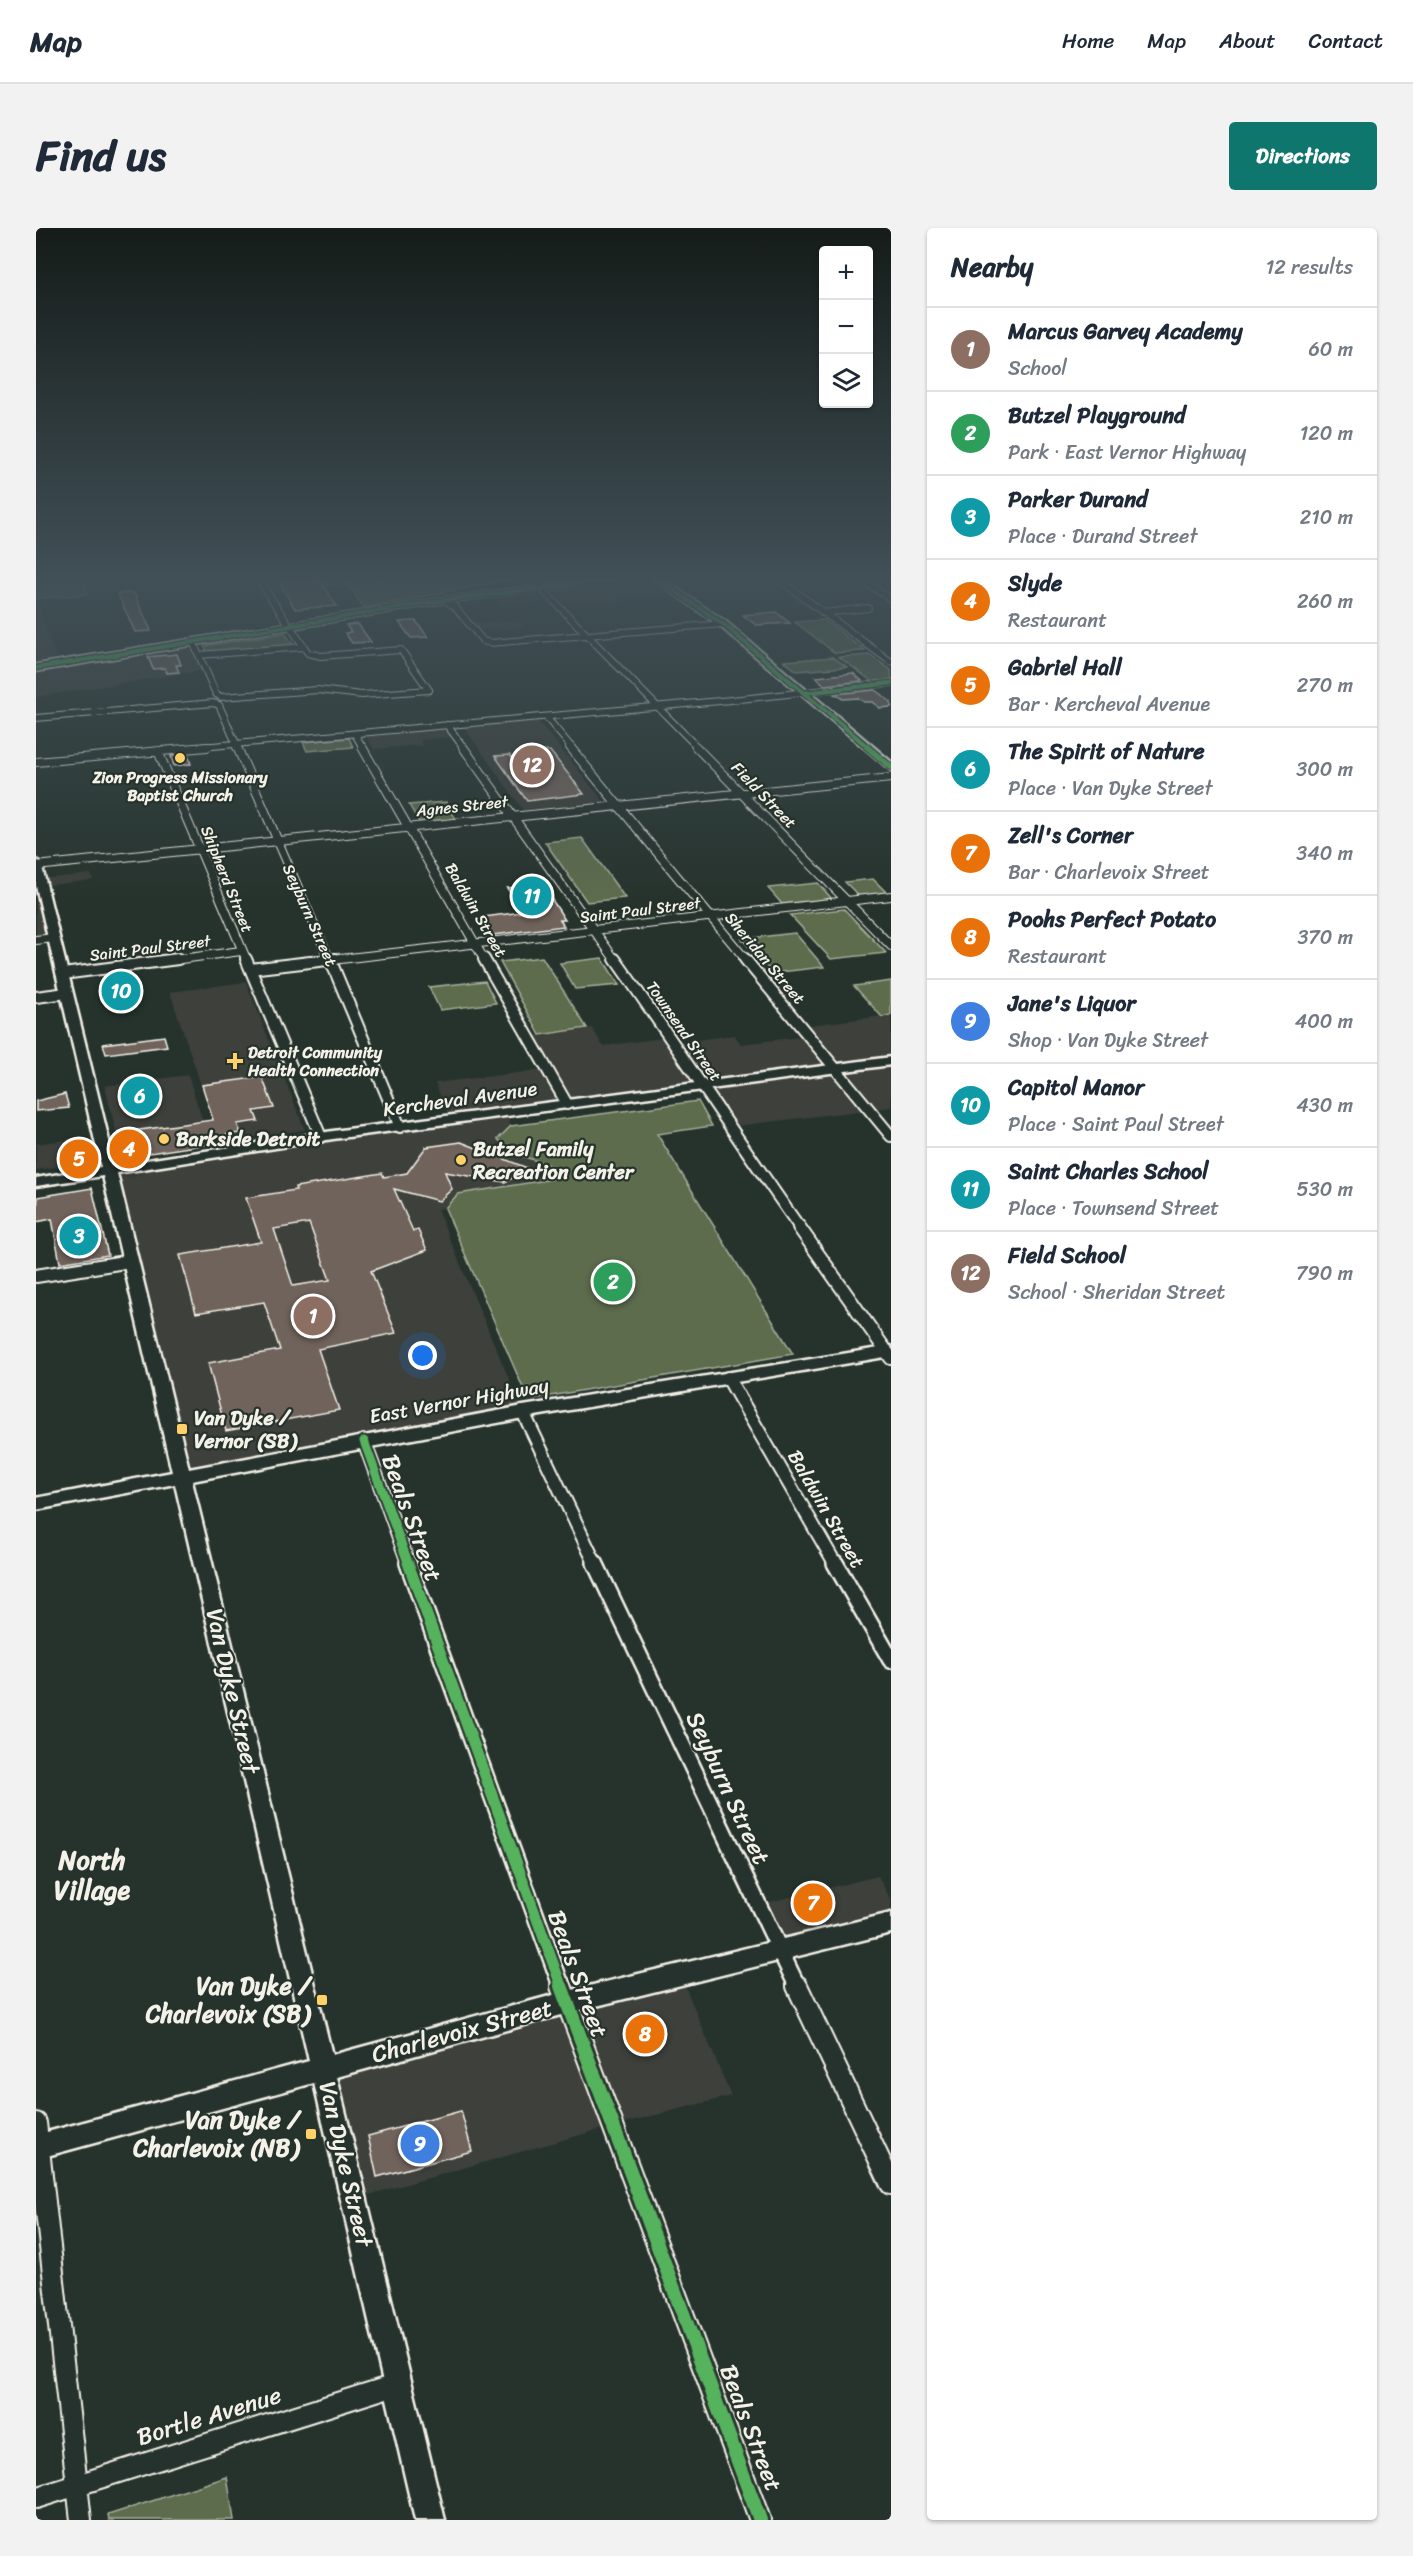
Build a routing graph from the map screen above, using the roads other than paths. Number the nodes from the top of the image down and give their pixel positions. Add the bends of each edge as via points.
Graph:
1 (212, 686) edge
2 (426, 686) edge
3 (637, 686) edge
4 (796, 686) edge
5 (865, 686) edge
6 (804, 693) junction
7 (220, 701) junction
8 (657, 707) junction
9 (546, 717) junction
10 (36, 718) edge
11 (447, 725) junction
12 (355, 734) junction
13 (236, 744) junction
14 (158, 751) junction
15 (36, 762) edge
16 (891, 767) edge
17 (891, 778) edge
18 (741, 793) junction
19 (619, 805) junction
20 (512, 816) junction
21 (408, 826) junction
22 (276, 839) junction
23 (198, 848) junction
24 (36, 865) edge
25 (891, 896) edge
26 (847, 901) junction
27 (711, 916) junction
28 (593, 930) junction
29 (54, 938) junction
30 (36, 940) edge
31 (476, 943) junction
32 (891, 946) edge
33 (241, 951) junction
34 (330, 960) junction
35 (250, 969) junction
36 (63, 974) junction
37 (67, 993) junction
38 (36, 997) edge
39 (891, 1061) edge
40 (834, 1069) junction
41 (702, 1086) junction
42 (567, 1104) junction
43 (400, 1127) junction
44 (891, 1136) edge
45 (321, 1137) junction
46 (108, 1171) junction
47 (36, 1182) edge
48 (131, 1261) junction
49 (36, 1276) edge
50 (889, 1354) edge
51 (728, 1378) junction
52 (523, 1412) junction
53 (364, 1441) junction
54 (182, 1475) junction
55 (36, 1504) edge
56 (891, 1660) edge
57 (891, 1923) edge
58 (778, 1950) junction
59 (568, 2002) junction
60 (323, 2069) junction
61 (37, 2139) edge
62 (891, 2184) edge
63 (398, 2384) junction
64 (77, 2485) junction
65 (36, 2498) edge
66 (81, 2520) edge
67 (430, 2520) edge
68 (760, 2520) edge

1 - 7 street, Seyburn Street
2 - 7 street via 429,690 355,696 318,690
3 - 8 street, Field Street
4 - 6 main road
5 - 6 street
6 - 8 street
6 - 16 main road
7 - 10 street
7 - 13 street, Seyburn Street
8 - 9 street
8 - 18 street, Field Street
9 - 11 street
9 - 19 street, Sheridan Street
11 - 12 street
11 - 20 street, Townsend Street
12 - 13 street
12 - 21 street, Baldwin Street
13 - 14 street
13 - 22 street, Seyburn Street
14 - 15 street
14 - 23 street, Shipherd Street
17 - 18 street, Agnes Street
18 - 19 street, Agnes Street
18 - 26 street, Field Street
19 - 20 street, Agnes Street
19 - 27 street, Sheridan Street
20 - 21 street, Agnes Street
20 - 28 street, Townsend Street
21 - 22 street, Agnes Street
21 - 31 street, Baldwin Street
22 - 23 street, Agnes Street
22 - 34 street, Seyburn Street
23 - 24 street, Agnes Street
23 - 33 street, Shipherd Street
24 - 29 main road, Van Dyke Street
25 - 26 street, Saint Paul Street
26 - 27 street, Saint Paul Street
26 - 32 street, Field Street
27 - 28 street, Saint Paul Street
27 - 40 street, Sheridan Street
28 - 31 street, Saint Paul Street
28 - 41 street, Townsend Street
29 - 30 street
29 - 36 main road, Van Dyke Street
31 - 34 street, Saint Paul Street
31 - 42 street, Baldwin Street
33 - 35 street, Shipherd Street
33 - 36 street, Saint Paul Street
34 - 35 street, Saint Paul Street
34 - 43 street, Seyburn Street
35 - 45 street
36 - 37 main road, Van Dyke Street
37 - 38 street
37 - 46 main road, Van Dyke Street
39 - 40 main road, Kercheval Avenue
40 - 41 main road, Kercheval Avenue
40 - 44 street, Sheridan Street
41 - 42 main road, Kercheval Avenue
41 - 50 street, Townsend Street
42 - 43 main road, Kercheval Avenue
43 - 45 main road, Kercheval Avenue
45 - 46 main road, Kercheval Avenue
46 - 47 main road, Kercheval Avenue
46 - 48 main road, Van Dyke Street
48 - 49 street
48 - 54 main road, Van Dyke Street
50 - 51 main road, East Vernor Highway
51 - 52 main road, East Vernor Highway
51 - 56 street, Baldwin Street
52 - 53 main road, East Vernor Highway
52 - 58 street, Seyburn Street
53 - 54 main road, East Vernor Highway
53 - 59 street, Beals Street
54 - 55 main road, East Vernor Highway
54 - 60 main road, Van Dyke Street
57 - 58 main road, Charlevoix Street
58 - 59 main road, Charlevoix Street
58 - 62 street, Seyburn Street
59 - 60 main road, Charlevoix Street
59 - 68 street, Beals Street
60 - 61 main road, Charlevoix Street
60 - 63 main road, Van Dyke Street
61 - 64 street
63 - 64 street, Bortle Avenue
63 - 67 main road, Van Dyke Street
64 - 65 street, Bortle Avenue
64 - 66 street

